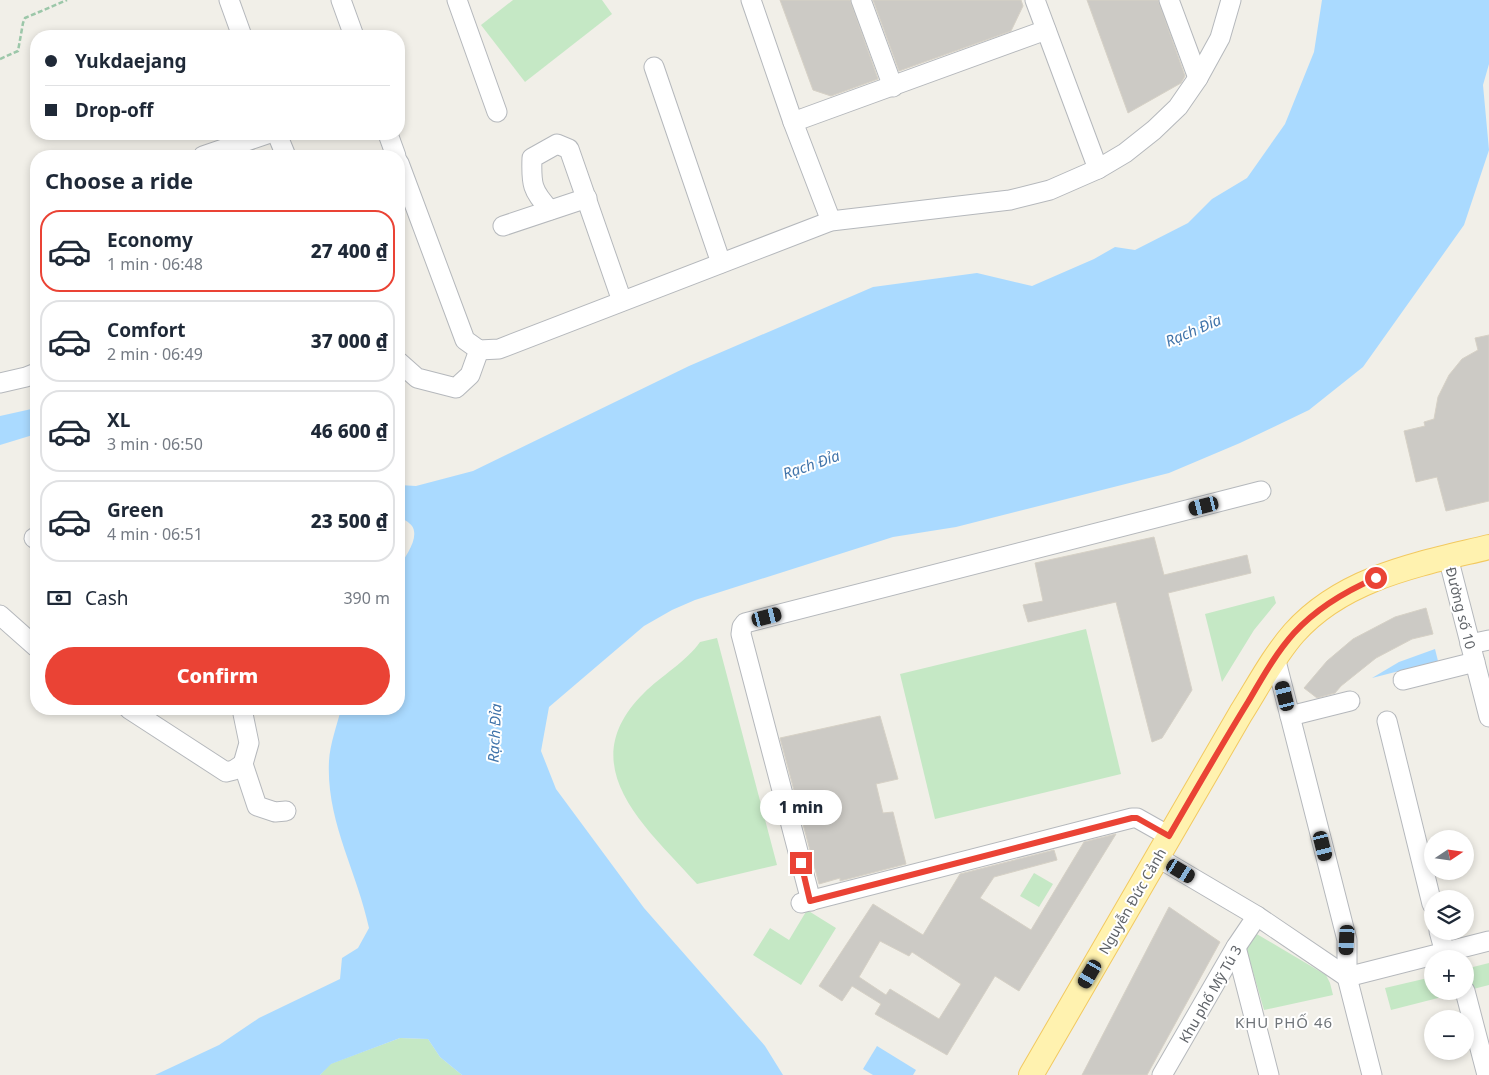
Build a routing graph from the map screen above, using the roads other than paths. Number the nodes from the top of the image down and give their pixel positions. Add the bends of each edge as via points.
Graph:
1 (229, 0) edge
2 (341, 0) edge
3 (458, 0) edge
4 (751, 0) edge
5 (861, 0) edge
6 (1035, 0) edge
7 (1169, 0) edge
8 (1231, 0) edge
9 (240, 30) edge
10 (352, 30) edge
11 (1046, 30) junction
12 (654, 67) dead end
13 (1198, 78) junction
14 (893, 87) junction
15 (497, 112) dead end
16 (793, 122) junction
17 (250, 140) edge
18 (220, 150) edge
19 (1098, 168) junction
20 (587, 198) junction
21 (405, 200) edge
22 (550, 210) junction
23 (831, 221) junction
24 (503, 226) dead end
25 (721, 262) junction
26 (622, 301) junction
27 (479, 350) junction
28 (405, 367) edge
29 (30, 375) edge
30 (0, 383) edge
31 (1261, 491) dead end
32 (1489, 547) edge
33 (1448, 557) junction
34 (0, 615) edge
35 (1489, 640) edge
36 (30, 642) edge
37 (1470, 644) junction
38 (1275, 657) junction
39 (1475, 662) junction
40 (1404, 680) dead end
41 (1350, 701) dead end
42 (138, 715) edge
43 (152, 715) edge
44 (243, 715) edge
45 (1290, 716) junction
46 (1489, 717) edge
47 (1387, 722) dead end
48 (157, 727) junction
49 (243, 764) junction
50 (286, 811) dead end
51 (1169, 836) junction
52 (1157, 857) junction
53 (1429, 890) edge
54 (1257, 916) junction
55 (1489, 942) edge
56 (1236, 947) junction
57 (1454, 950) edge
58 (1424, 957) edge
59 (1348, 977) junction
60 (1466, 1000) edge
61 (1170, 1070) edge
62 (1031, 1075) edge
63 (1269, 1075) edge
64 (1372, 1075) edge
65 (1487, 1075) edge

1 - 9 street
2 - 10 street
3 - 15 street
4 - 16 street
5 - 14 street
6 - 11 street
7 - 13 street
8 - 13 street via 1220,38
11 - 14 street
11 - 19 street
12 - 25 street
13 - 19 street via 1178,107 1154,130
14 - 16 street
16 - 23 street
17 - 18 street
19 - 23 street via 1050,190 1010,200
20 - 22 street
20 - 22 street via 569,149 557,144 532,158 531,177 536,196
20 - 26 street
21 - 27 street via 465,340
22 - 24 street
23 - 25 street
25 - 26 street
26 - 27 street via 499,349
27 - 28 street via 470,375 456,388 417,378
29 - 30 street
31 - 51 street via 742,626 741,634 806,902 1132,818
32 - 33 main road, Nguyễn Đức Cảnh
33 - 37 street, Đường số 10
33 - 38 main road, Nguyễn Đức Cảnh via 1361,584 1307,621
34 - 36 street
35 - 37 street
37 - 39 street, Đường số 10
38 - 45 street
38 - 51 main road, Nguyễn Đức Cảnh
39 - 40 street
39 - 46 street, Đường số 10
41 - 45 street
42 - 48 street
43 - 48 street
44 - 49 street via 249,743
45 - 59 street via 1347,940
47 - 53 street
48 - 49 street via 226,772
49 - 50 street via 257,806 274,812
51 - 52 main road, Nguyễn Đức Cảnh
52 - 54 street
52 - 62 main road, Nguyễn Đức Cảnh
54 - 56 street, Khu phố Mỹ Tú 3
54 - 59 street
55 - 57 street
56 - 61 street, Khu phố Mỹ Tú 3
56 - 63 street
58 - 59 street
59 - 64 street
60 - 65 street

